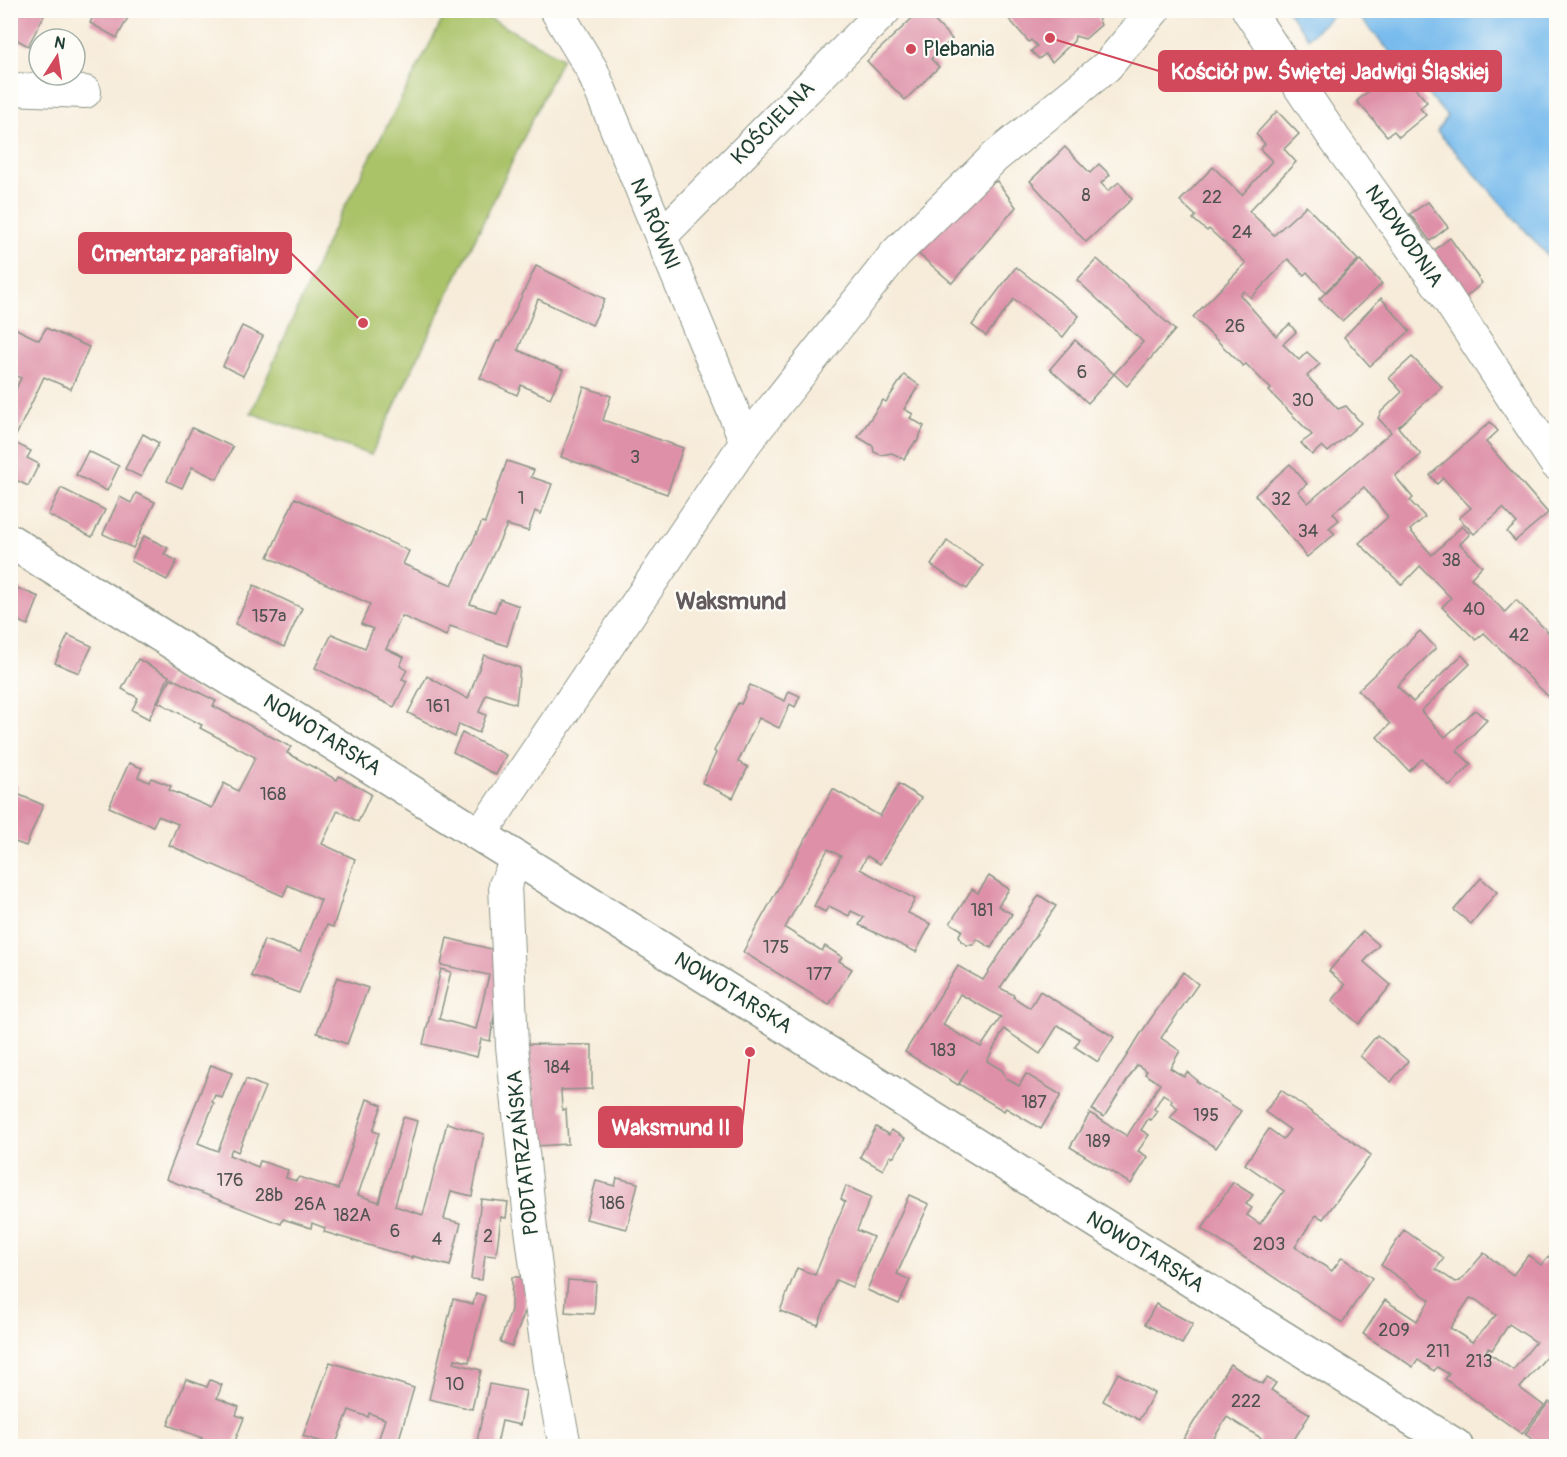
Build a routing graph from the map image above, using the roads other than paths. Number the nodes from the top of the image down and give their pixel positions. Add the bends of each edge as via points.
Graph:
1 (555, 10) edge
2 (885, 10) edge
3 (1154, 10) edge
4 (1248, 10) edge
5 (10, 89) edge
6 (85, 92) dead end
7 (661, 236) junction
8 (746, 441) junction
9 (1557, 464) edge
10 (10, 541) edge
11 (480, 835) junction
12 (517, 859) junction
13 (565, 1446) edge
14 (1456, 1446) edge

1 - 7 street, NA RÓWNI via 592,70
2 - 7 street, KOŚCIELNA
3 - 8 street via 1107,66 995,157 896,254
4 - 9 street, NADWODNIA
5 - 6 street
7 - 8 street, NA RÓWNI
8 - 11 street
10 - 11 street, NOWOTARSKA
11 - 12 street, NOWOTARSKA
12 - 13 street, PODTATRZAŃSKA via 505,885 512,1046 549,1366
12 - 14 street, NOWOTARSKA

